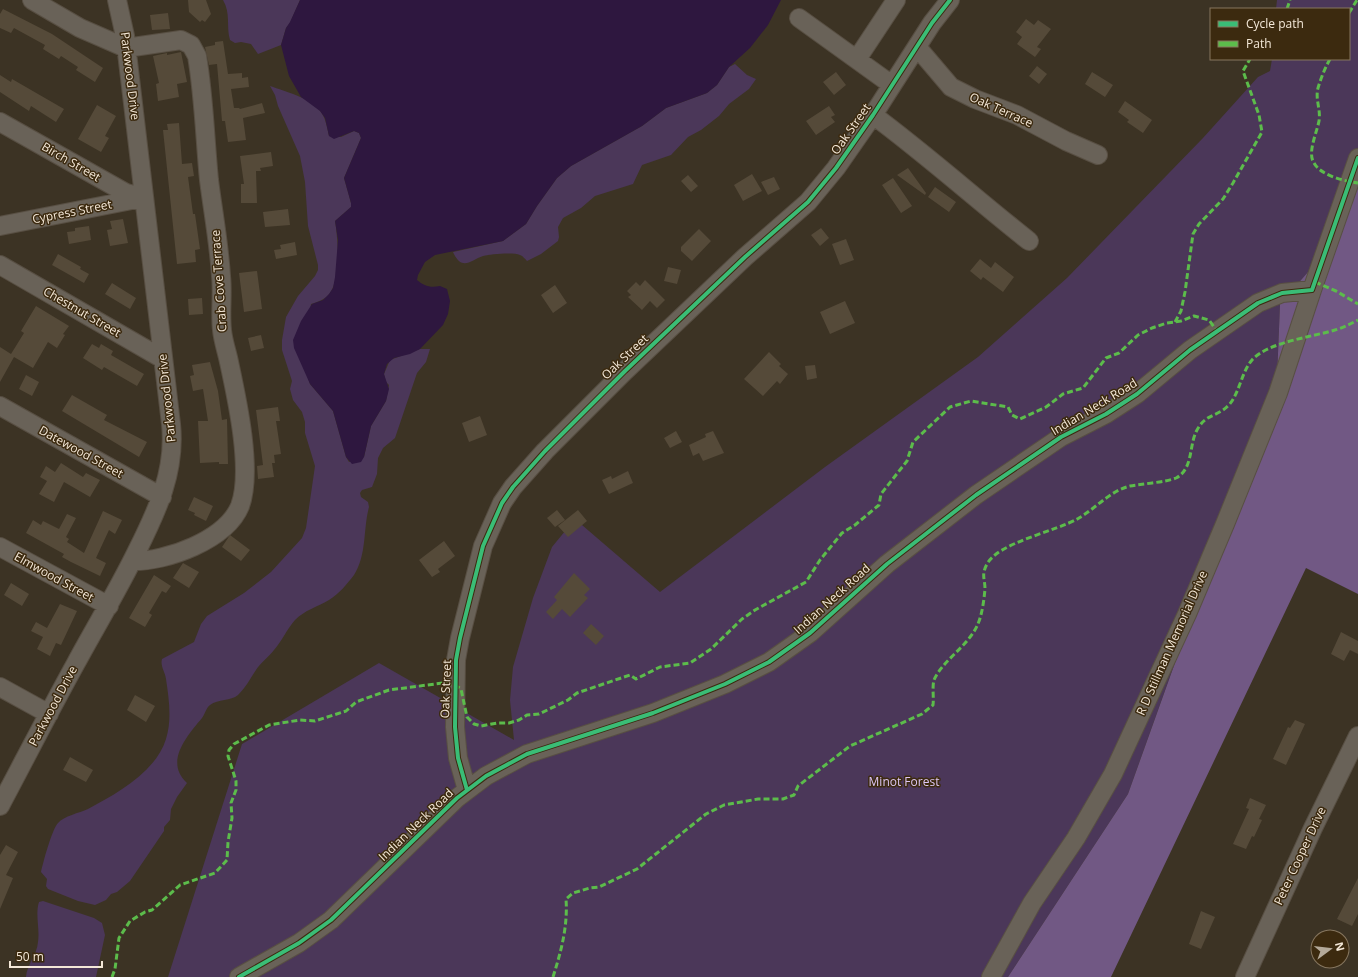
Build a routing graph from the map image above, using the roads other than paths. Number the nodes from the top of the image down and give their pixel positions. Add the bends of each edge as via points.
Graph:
1 (32, 0) edge
2 (117, 0) edge
3 (896, 0) edge
4 (950, 0) edge
5 (799, 18) dead end
6 (916, 47) junction
7 (126, 48) junction
8 (858, 59) junction
9 (892, 86) junction
10 (873, 115) junction
11 (0, 122) edge
12 (1098, 155) dead end
13 (1358, 158) edge
14 (144, 198) junction
15 (0, 226) edge
16 (1029, 241) dead end
17 (0, 265) edge
18 (1312, 290) junction
19 (163, 360) junction
20 (0, 406) edge
21 (162, 497) junction
22 (0, 547) edge
23 (132, 561) junction
24 (109, 606) junction
25 (0, 687) edge
26 (49, 714) junction
27 (1358, 736) edge
28 (467, 790) junction
29 (0, 806) edge
30 (239, 977) edge
31 (991, 977) edge
32 (1245, 977) edge

1 - 7 street via 80,28
2 - 7 street, Parkwood Drive
3 - 8 street
4 - 6 street, Oak Street
5 - 8 street
6 - 9 street, Oak Street
6 - 12 street, Oak Terrace via 942,79 957,90
7 - 14 street, Parkwood Drive
7 - 23 street, Crab Cove Terrace via 181,40 191,45 197,56 220,262 222,329 244,453 243,495 238,510 212,536 162,559
8 - 9 street
9 - 10 street, Oak Street
10 - 16 street
10 - 28 street, Oak Street via 836,168 808,202 745,257 625,371 545,451 502,503 483,546 456,660 455,732 458,758
11 - 14 street, Birch Street via 126,193
13 - 18 street
14 - 15 street, Cypress Street
14 - 19 street, Parkwood Drive
17 - 19 street, Chestnut Street
18 - 28 street, Indian Neck Road via 1282,293 1258,303 1190,350 1137,394 1062,437 976,495 891,560 810,633 769,662 725,684 660,710 527,754 496,770
18 - 31 street, R D Stillman Memorial Drive via 1278,393 1225,524 1187,614 1113,774 1076,838 1032,903
19 - 21 street, Parkwood Drive via 172,441 170,467
20 - 21 street, Datewood Street
21 - 23 street, Parkwood Drive
22 - 24 street, Elmwood Street
23 - 24 street, Parkwood Drive
24 - 26 street, Parkwood Drive
25 - 26 street
26 - 29 street, Parkwood Drive
27 - 32 street, Peter Cooper Drive
28 - 30 street, Indian Neck Road via 331,920 304,940

